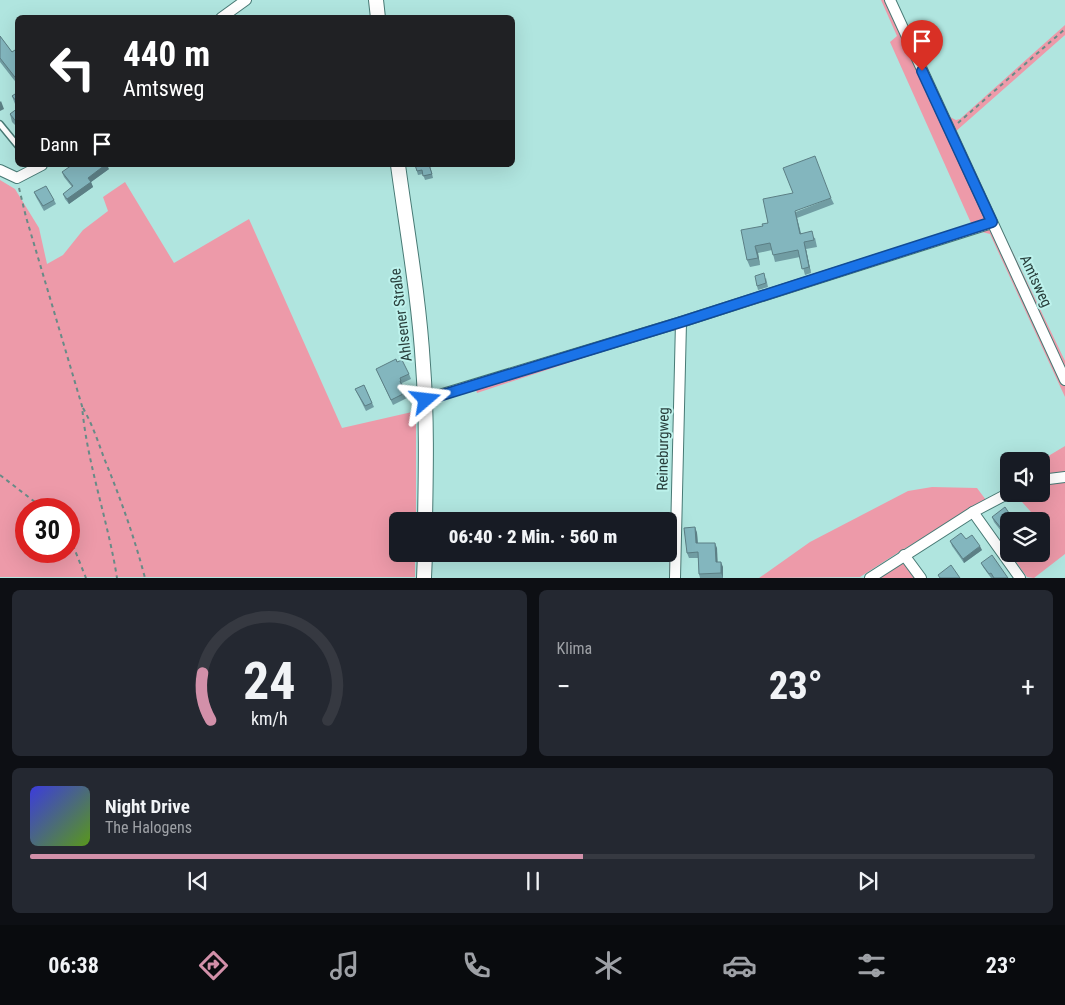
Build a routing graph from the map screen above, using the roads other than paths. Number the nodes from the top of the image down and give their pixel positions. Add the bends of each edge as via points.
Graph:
1 (246, 0) edge
2 (376, 0) edge
3 (890, 0) edge
4 (225, 15) edge
5 (378, 15) edge
6 (0, 124) edge
7 (15, 142) edge
8 (37, 167) edge
9 (398, 167) edge
10 (0, 170) edge
11 (992, 222) junction
12 (681, 322) junction
13 (1065, 380) edge
14 (426, 400) junction
15 (1065, 477) edge
16 (1050, 479) edge
17 (1000, 498) edge
18 (425, 512) edge
19 (973, 512) junction
20 (904, 555) junction
21 (425, 562) edge
22 (424, 578) edge
23 (675, 578) edge
24 (870, 578) edge
25 (921, 578) edge
26 (1020, 578) edge

1 - 4 street
2 - 5 main road
3 - 11 street, Amtsweg
6 - 7 lane
8 - 10 street via 17,178
9 - 14 main road, Ahlsener Straße via 419,320
11 - 12 street
11 - 13 street, Amtsweg
12 - 14 street
12 - 23 street, Reineburgweg
14 - 18 main road, Ahlsener Straße
15 - 16 street
17 - 19 street
19 - 20 street
19 - 26 street
20 - 24 street
20 - 25 street
21 - 22 main road

